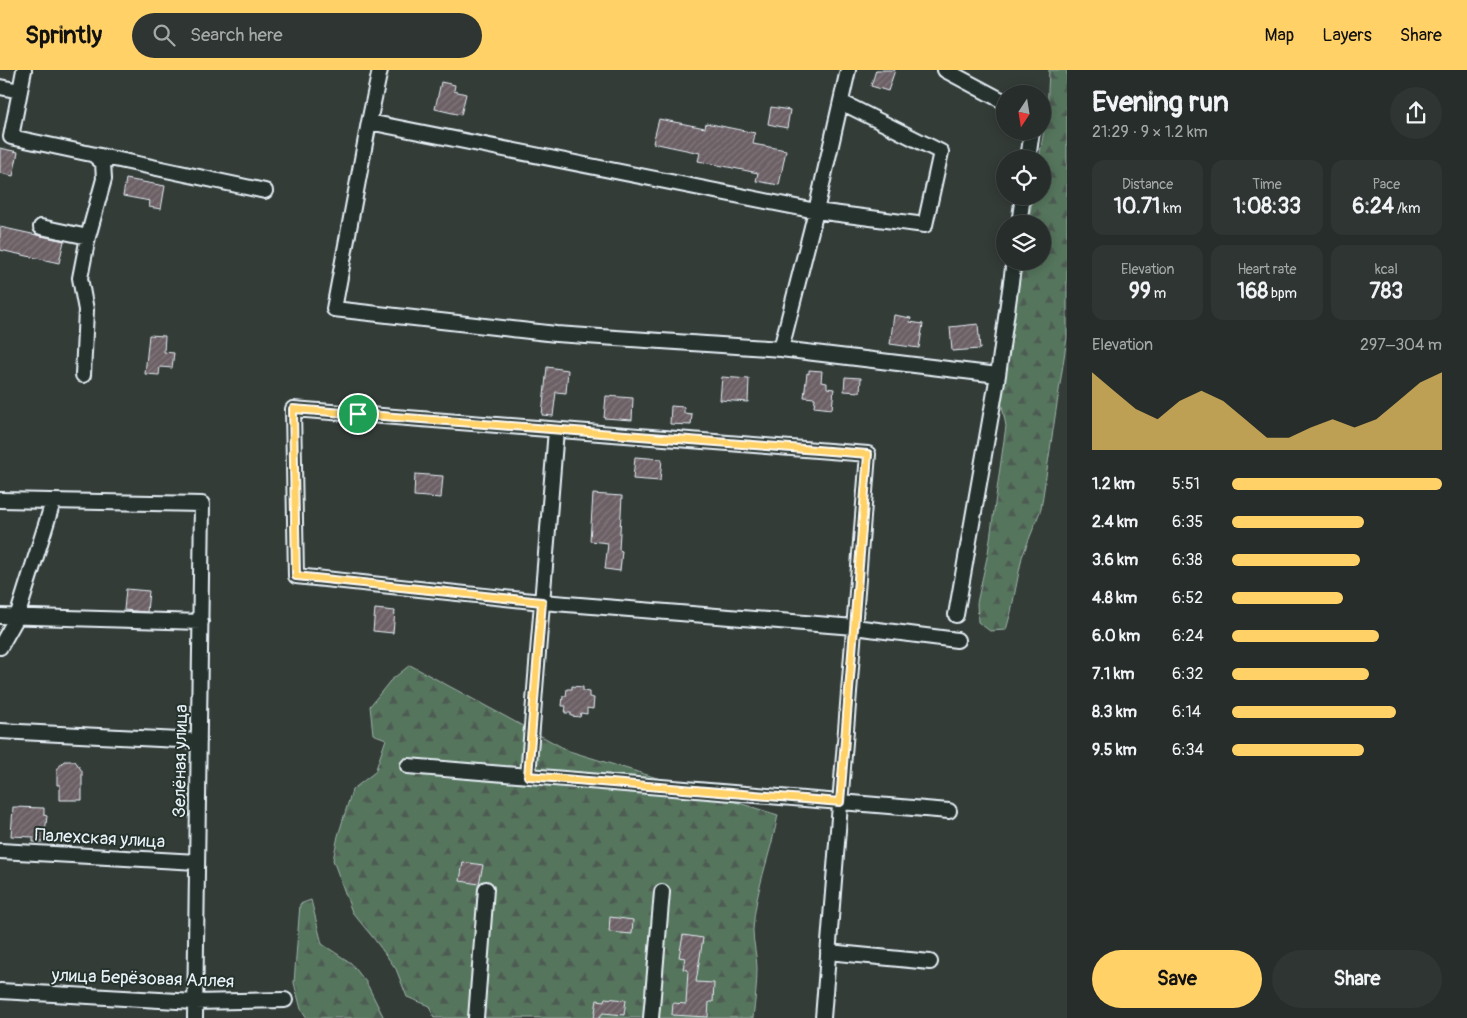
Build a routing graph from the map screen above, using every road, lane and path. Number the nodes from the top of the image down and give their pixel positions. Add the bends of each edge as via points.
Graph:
1 (24, 70) edge
2 (380, 70) edge
3 (848, 70) edge
4 (945, 70) edge
5 (0, 87) edge
6 (20, 91) junction
7 (996, 97) edge
8 (840, 102) junction
9 (369, 122) junction
10 (94, 156) junction
11 (264, 191) dead end
12 (816, 211) junction
13 (41, 227) dead end
14 (88, 237) junction
15 (1013, 270) edge
16 (782, 349) junction
17 (84, 375) dead end
18 (998, 376) junction
19 (556, 430) junction
20 (0, 500) edge
21 (53, 502) junction
22 (542, 602) junction
23 (0, 616) edge
24 (956, 616) dead end
25 (17, 617) junction
26 (201, 622) junction
27 (854, 627) junction
28 (957, 640) dead end
29 (0, 647) edge
30 (0, 731) edge
31 (199, 741) junction
32 (408, 766) dead end
33 (528, 776) junction
34 (840, 802) junction
35 (949, 811) dead end
36 (0, 851) edge
37 (197, 862) junction
38 (486, 889) dead end
39 (662, 892) dead end
40 (828, 952) junction
41 (930, 962) dead end
42 (0, 991) edge
43 (285, 1000) dead end
44 (195, 1002) junction
45 (195, 1018) edge
46 (476, 1018) edge
47 (651, 1018) edge
48 (823, 1018) edge

1 - 6 street
2 - 9 street
3 - 8 street
4 - 7 street
5 - 6 street
6 - 10 street via 11,137
8 - 12 street
8 - 12 street via 941,152 925,225
9 - 12 street
9 - 16 street via 334,309 556,334
10 - 11 street
10 - 14 street via 103,163 104,179
12 - 16 street
13 - 14 street
14 - 17 street via 80,278 86,310
15 - 18 street
16 - 18 street
18 - 24 street
19 - 22 street
19 - 22 street via 293,409 296,576
19 - 27 street via 868,454
20 - 21 street
21 - 25 street
21 - 26 street, Зелёная улица via 202,504
22 - 27 street
22 - 33 street
23 - 25 street
25 - 26 street
25 - 29 street
26 - 31 street, Зелёная улица
27 - 28 street
27 - 34 street
30 - 31 street
31 - 37 street, Зелёная улица
32 - 33 street
33 - 34 street
34 - 35 street
34 - 40 street
36 - 37 street, Палехская улица
37 - 44 street, Зелёная улица
38 - 46 street
39 - 47 street
40 - 41 street
40 - 48 street
42 - 44 street, улица Берёзовая Аллея
43 - 44 street, улица Берёзовая Аллея
44 - 45 street, Зелёная улица

